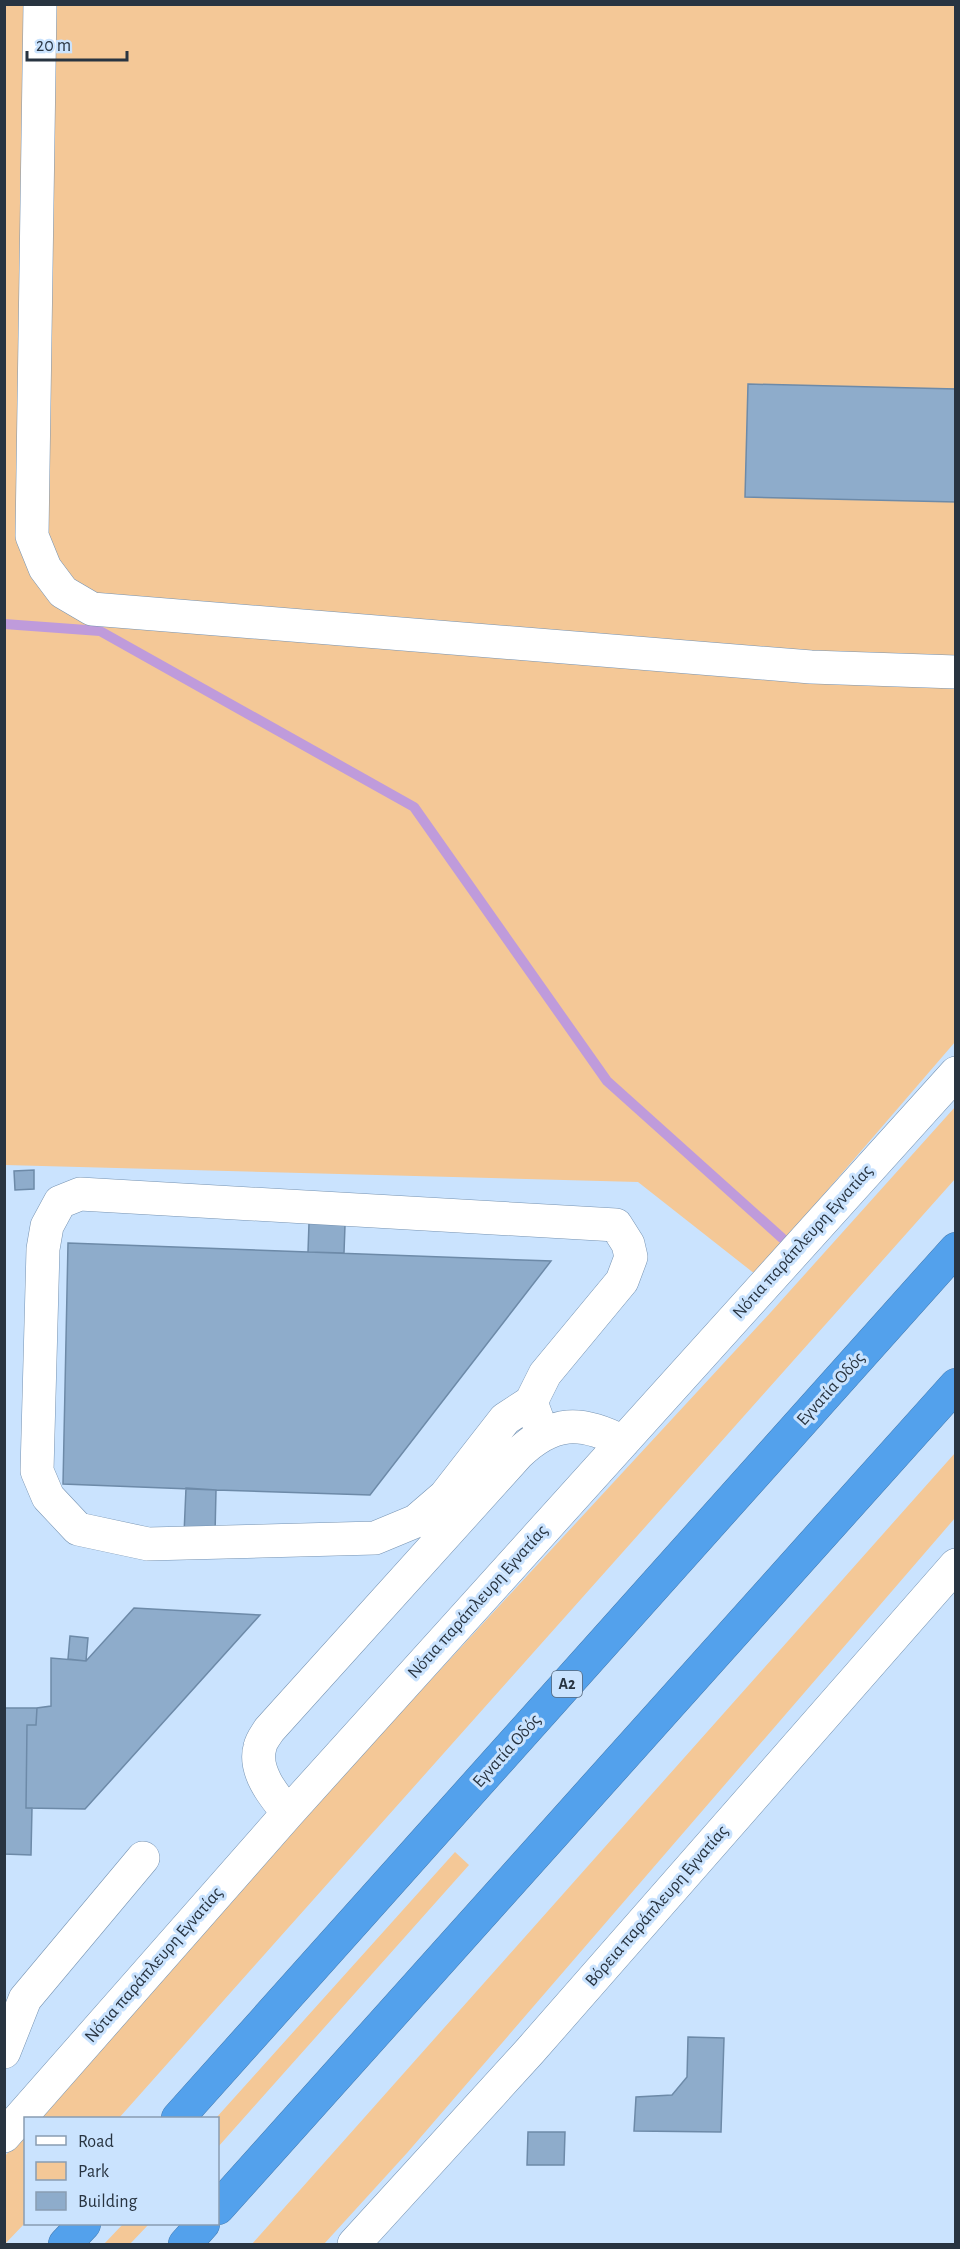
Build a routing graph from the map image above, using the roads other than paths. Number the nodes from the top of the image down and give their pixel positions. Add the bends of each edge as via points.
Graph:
1 (40, 4) edge
2 (956, 672) edge
3 (956, 1073) edge
4 (956, 1249) edge
5 (956, 1385) edge
6 (531, 1402) junction
7 (543, 1435) junction
8 (623, 1442) junction
9 (956, 1564) edge
10 (288, 1813) junction
11 (143, 1858) dead end
12 (4, 2052) edge
13 (179, 2117) edge
14 (4, 2136) edge
15 (219, 2207) edge
16 (82, 2225) edge
17 (201, 2225) edge
18 (65, 2244) edge
19 (184, 2244) edge
20 (360, 2244) edge

1 - 2 street via 32,536 45,568 63,592 92,609 812,668
3 - 8 street, Νότια παράπλευρη Εγνατίας
4 - 13 highway, Εγνατία Οδός / Α2
5 - 15 highway
6 - 6 street via 545,1374 622,1281 631,1257 616,1225 80,1194 60,1203 47,1226 43,1249 37,1471 48,1497 78,1529 148,1544 375,1538 416,1521 445,1496 505,1419
6 - 7 street
7 - 8 street via 574,1425 601,1431
7 - 10 street via 518,1454 269,1730 260,1748 260,1767 271,1793
8 - 10 street, Νότια παράπλευρη Εγνατίας
9 - 20 street, Βόρεια παράπλευρη Εγνατίας
10 - 14 street, Νότια παράπλευρη Εγνατίας
11 - 12 street via 25,1999
16 - 18 highway
17 - 19 highway

